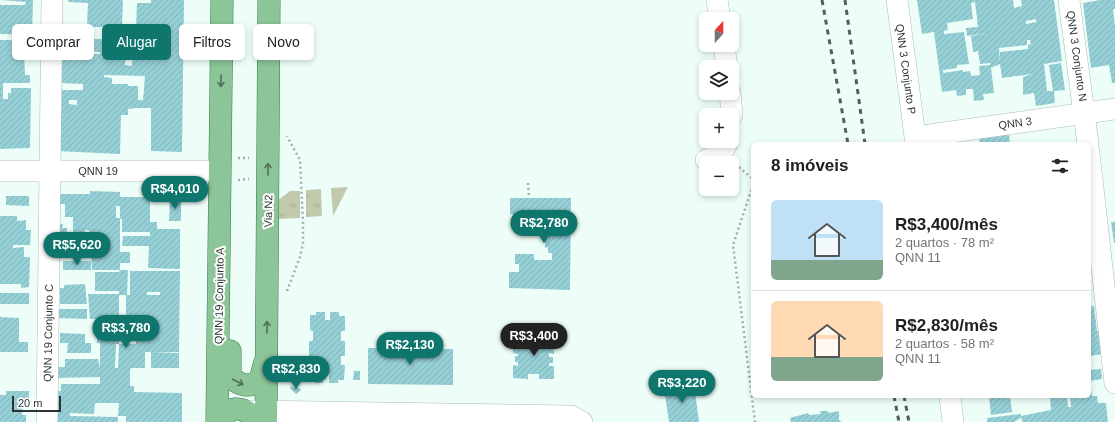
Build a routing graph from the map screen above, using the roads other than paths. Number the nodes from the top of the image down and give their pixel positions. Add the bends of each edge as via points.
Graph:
1 (52, 0) edge
2 (222, 0) edge
3 (717, 0) edge
4 (897, 0) edge
5 (1069, 0) edge
6 (269, 3) edge
7 (719, 12) edge
8 (1115, 109) edge
9 (1084, 113) junction
10 (916, 141) edge
11 (1088, 142) edge
12 (220, 170) junction
13 (0, 171) edge
14 (1091, 171) edge
15 (51, 172) junction
16 (267, 354) junction
17 (1115, 383) edge
18 (950, 398) edge
19 (259, 417) edge
20 (47, 422) edge
21 (217, 422) edge
22 (222, 422) edge
23 (582, 422) edge
24 (953, 422) edge

1 - 15 street, QNN 19 Conjunto C
2 -> 12 main road
3 - 7 street
4 - 10 street, QNN 3 Conjunto P
5 - 9 street, QNN 3 Conjunto N
16 -> 6 main road, Via N2
8 - 9 street, QNN 3
9 - 10 street, QNN 3
9 - 11 street, QNN 3 Conjunto N
12 - 15 street, QNN 19
12 -> 16 main road via 232,252 230,377 246,386 257,382 260,380
12 - 21 main road, QNN 19 Conjunto A
13 - 15 street, QNN 19
14 - 17 street
15 - 20 street, QNN 19 Conjunto C
16 - 19 main road, Via N2
18 - 24 street
19 - 22 main road via 232,409 223,416
19 - 23 street via 571,416

